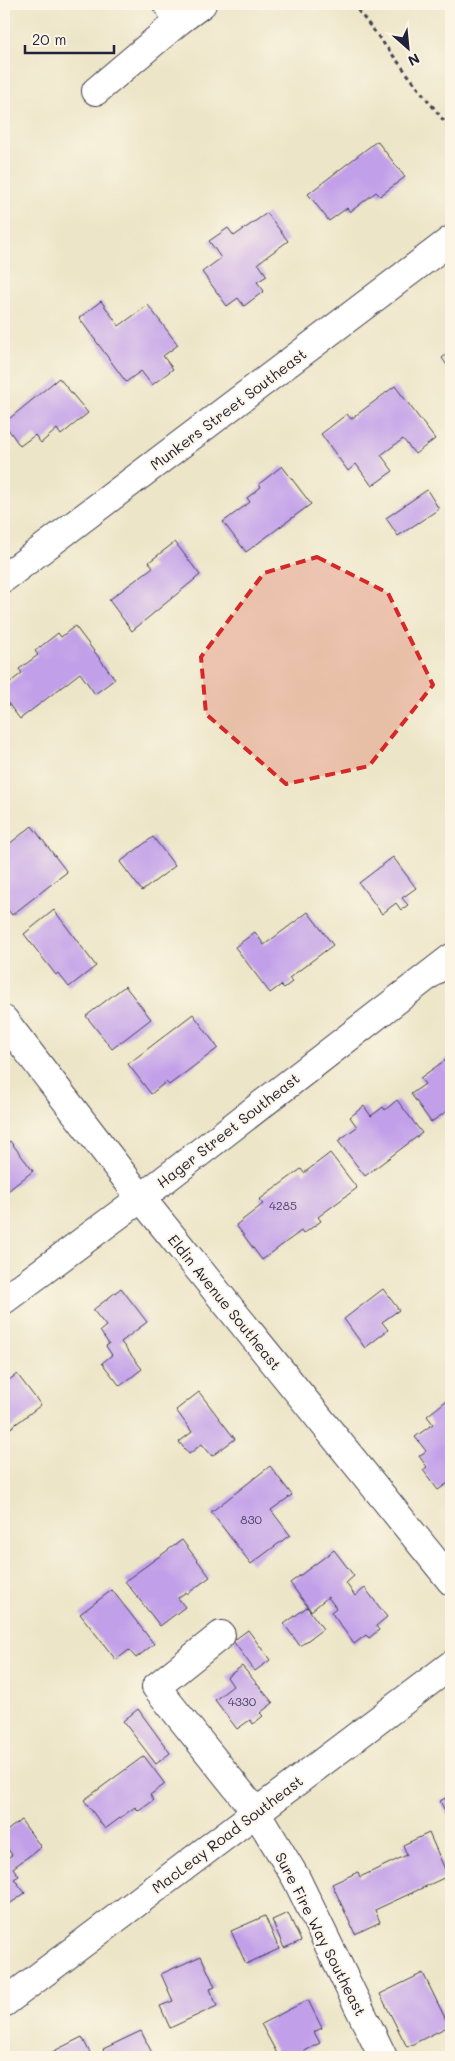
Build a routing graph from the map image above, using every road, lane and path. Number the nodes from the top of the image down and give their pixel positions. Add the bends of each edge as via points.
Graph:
1 (202, 4) edge
2 (353, 4) edge
3 (174, 12) edge
4 (96, 90) dead end
5 (451, 130) edge
6 (451, 240) edge
7 (4, 578) edge
8 (451, 958) edge
9 (4, 1020) edge
10 (140, 1198) junction
11 (4, 1300) edge
12 (451, 1581) edge
13 (221, 1635) dead end
14 (451, 1665) edge
15 (256, 1812) junction
16 (4, 2003) edge
17 (384, 2057) edge

1 - 3 street
2 - 5 path
3 - 4 street
6 - 7 street, Munkers Street Southeast
8 - 10 street, Hager Street Southeast
9 - 10 street, Eldin Avenue Southeast
10 - 11 street, Hager Street Southeast
10 - 12 street, Eldin Avenue Southeast
13 - 15 street, Sure Fire Way Southeast via 156,1687
14 - 15 street, MacLeay Road Southeast
15 - 16 street, MacLeay Road Southeast
15 - 17 street, Sure Fire Way Southeast via 296,1878

